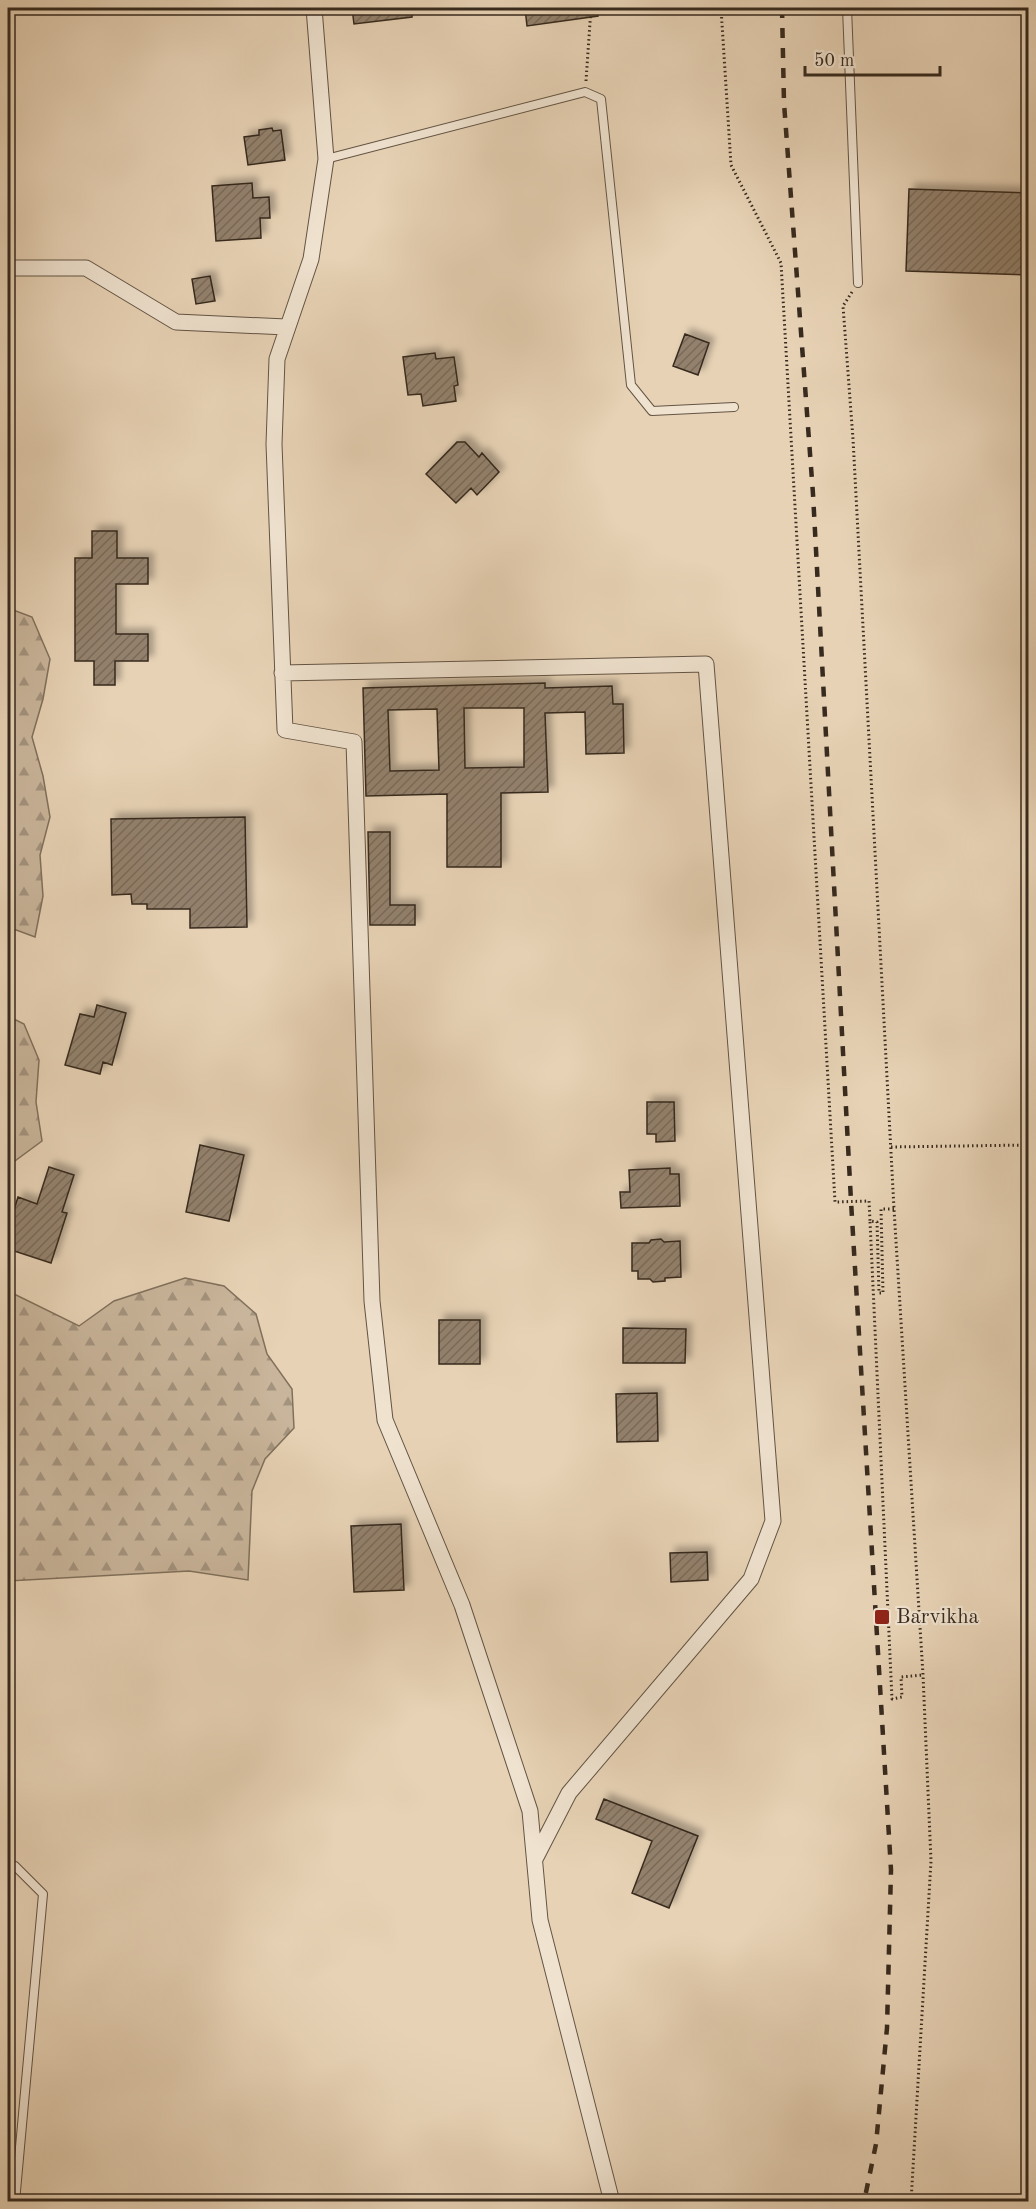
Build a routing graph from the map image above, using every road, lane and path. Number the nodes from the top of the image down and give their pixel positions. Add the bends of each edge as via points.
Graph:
1 (314, 8) edge
2 (591, 8) edge
3 (721, 8) edge
4 (846, 8) edge
5 (585, 92) junction
6 (327, 159) junction
7 (8, 268) edge
8 (858, 283) joint
9 (286, 327) junction
10 (734, 407) dead end
11 (282, 674) junction
12 (1029, 1145) edge
13 (891, 1147) junction
14 (894, 1209) junction
15 (870, 1221) junction
16 (923, 1675) junction
17 (534, 1860) junction
18 (8, 1866) edge
19 (15, 2202) edge
20 (612, 2202) edge
21 (911, 2202) edge

1 - 6 street
2 - 5 path
3 - 15 path via 731,165 781,263 836,1202 869,1201
4 - 8 lane
5 - 6 lane
5 - 10 lane via 601,99 631,385 652,411
6 - 9 street via 311,259
7 - 9 street via 86,268 176,322
8 - 13 path via 843,306
9 - 11 street via 277,359 274,444
11 - 17 street via 285,730 354,742 372,1301 385,1420 462,1605 530,1811
11 - 17 street via 706,664 773,1521 751,1579 569,1793
12 - 13 path
13 - 14 path
14 - 15 path via 881,1209 883,1293 879,1293 877,1221
14 - 16 path
15 - 16 path via 892,1699 902,1697 902,1677
16 - 21 path via 931,1862
17 - 20 street via 540,1920
18 - 19 lane via 15,1866 43,1894

